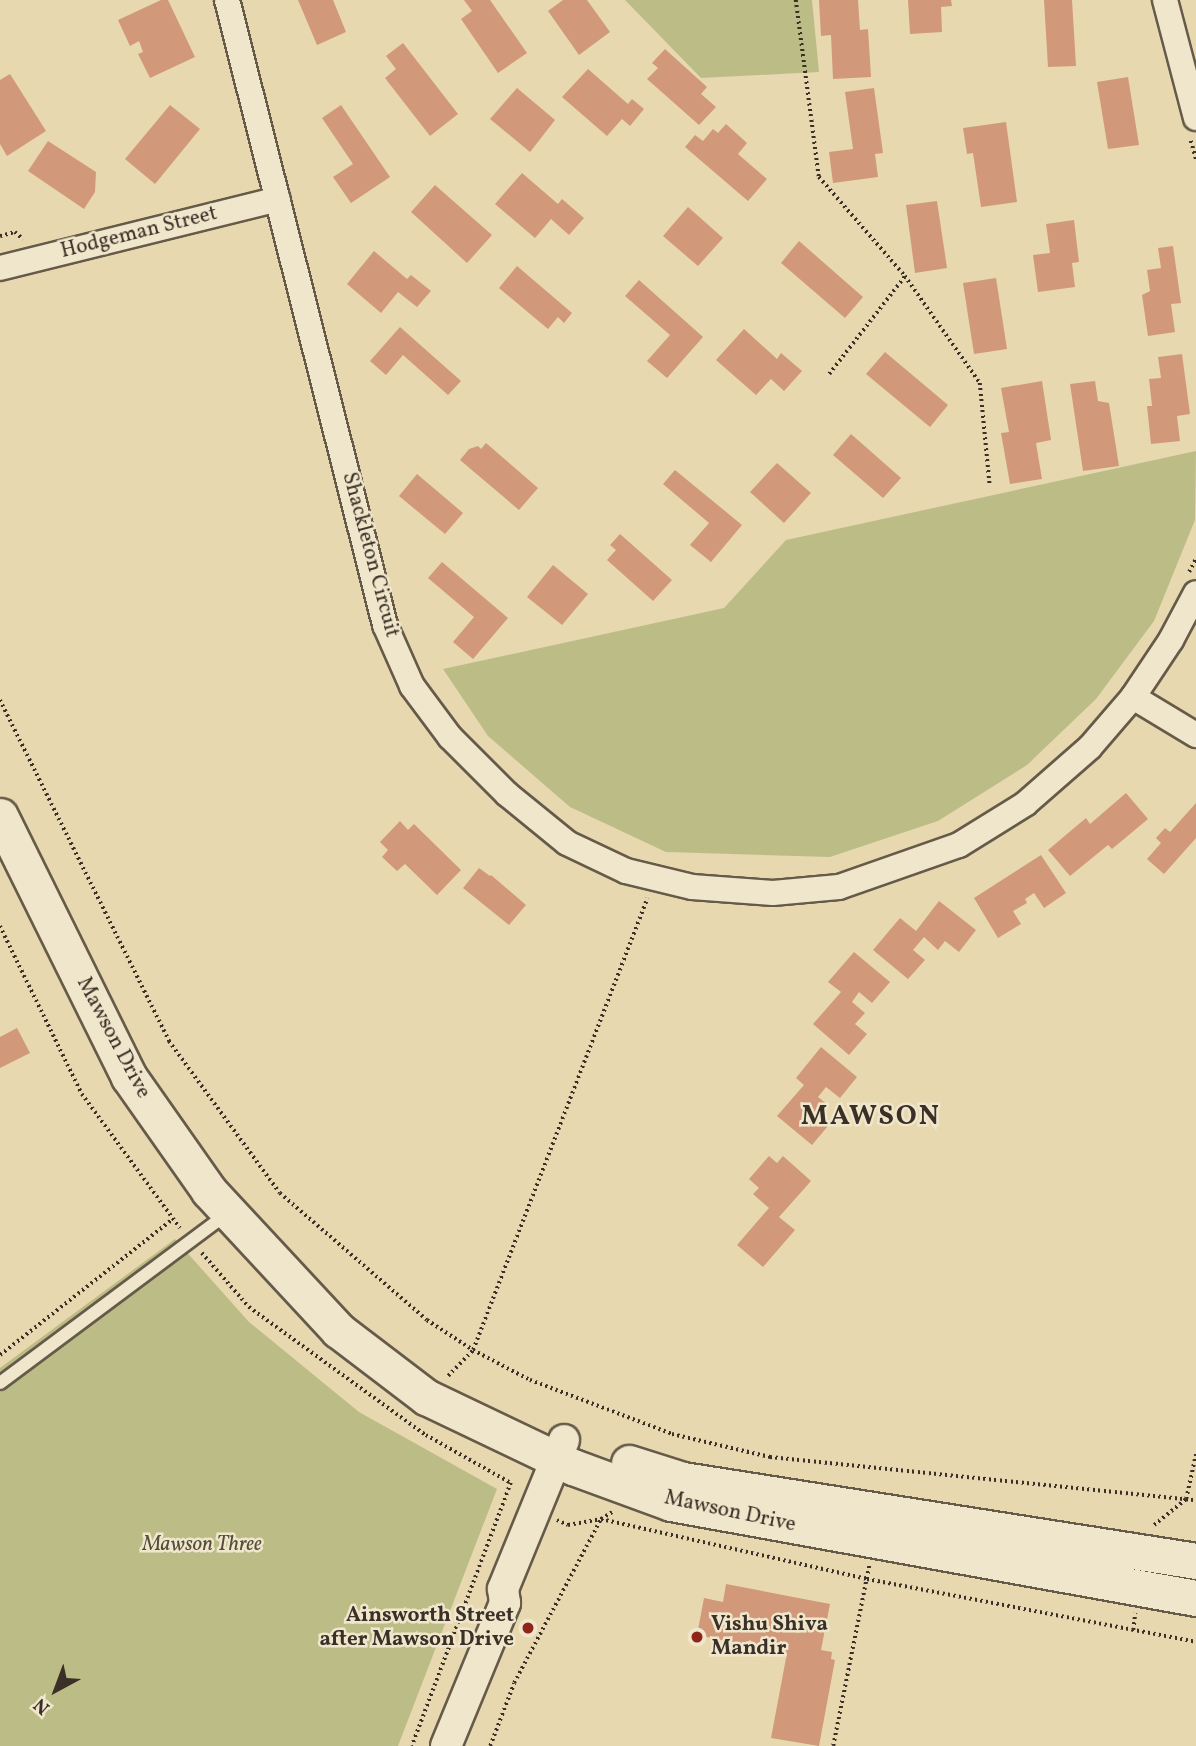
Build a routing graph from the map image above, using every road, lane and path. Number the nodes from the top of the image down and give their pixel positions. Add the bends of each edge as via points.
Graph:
1 (227, 0) edge
2 (796, 0) edge
3 (1165, 0) edge
4 (1196, 118) edge
5 (278, 199) junction
6 (0, 236) edge
7 (28, 244) dead end
8 (4, 260) edge
9 (905, 276) junction
10 (829, 374) dead end
11 (990, 487) dead end
12 (1196, 593) edge
13 (1133, 697) junction
14 (0, 700) edge
15 (1196, 735) edge
16 (0, 816) edge
17 (655, 878) junction
18 (0, 926) edge
19 (228, 1213) junction
20 (173, 1219) junction
21 (192, 1242) junction
22 (473, 1350) junction
23 (0, 1356) edge
24 (0, 1383) edge
25 (568, 1454) junction
26 (1196, 1500) edge
27 (601, 1519) junction
28 (569, 1525) dead end
29 (875, 1540) junction
30 (1196, 1561) edge
31 (867, 1579) junction
32 (1196, 1598) edge
33 (1196, 1642) edge
34 (412, 1746) edge
35 (446, 1746) edge
36 (490, 1746) edge
37 (833, 1746) edge

1 - 5 street, Shackleton Circuit
2 - 9 path via 819,177
3 - 4 street
5 - 8 street, Hodgeman Street
5 - 17 street, Shackleton Circuit via 386,625 412,685 450,737 507,794 567,843 626,871
6 - 7 path via 15,232
9 - 10 path
9 - 11 path via 980,383
12 - 13 street, Shackleton Circuit
13 - 15 street
13 - 17 street, Shackleton Circuit via 1090,747 1025,804 959,845 839,887 773,893 692,887
14 - 22 path via 169,1041 280,1192 427,1320
16 - 19 main road, Mawson Drive via 129,1077
17 - 22 path
18 - 20 path via 82,1094
19 - 21 lane
19 - 25 main road, Mawson Drive via 338,1330 387,1370 454,1413
20 - 21 path
20 - 23 path
21 - 24 lane
21 - 34 path via 250,1307 426,1435 511,1483
22 - 26 path via 530,1380 672,1434 769,1457
25 - 29 main road, Mawson Drive via 671,1503
25 - 30 main road, Mawson Drive via 683,1480
25 - 35 street via 517,1596 505,1604
27 - 28 path
27 - 31 path
27 - 36 path via 514,1683
29 - 31 path
29 - 32 main road, Mawson Drive
31 - 33 path
31 - 37 path

